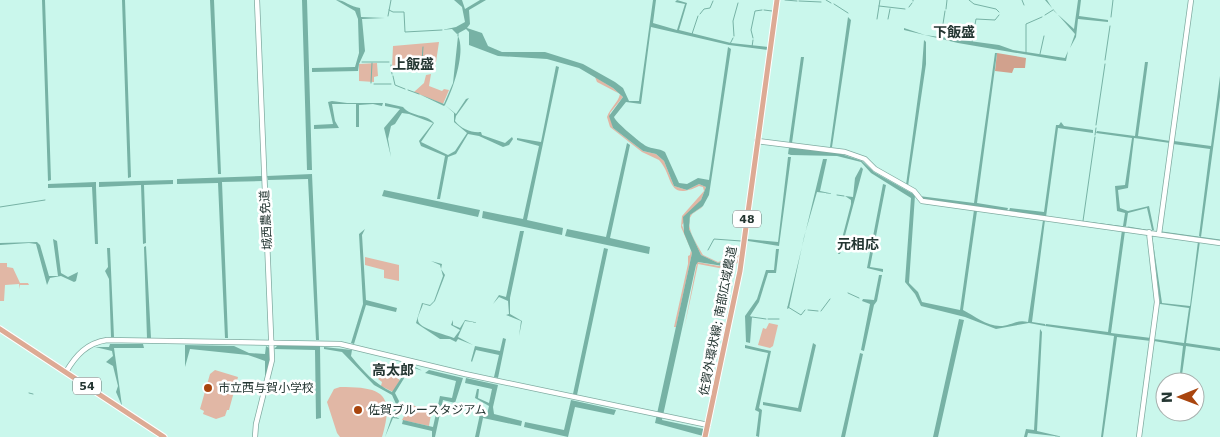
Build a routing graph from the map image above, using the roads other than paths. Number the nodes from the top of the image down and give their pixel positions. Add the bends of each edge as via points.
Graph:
1 (257, 0) edge
2 (777, 0) edge
3 (1191, 0) edge
4 (757, 141) junction
5 (1149, 232) junction
6 (1159, 234) junction
7 (1220, 242) edge
8 (0, 329) edge
9 (272, 342) junction
10 (66, 372) junction
11 (708, 425) junction
12 (164, 437) edge
13 (255, 437) edge
14 (705, 437) edge
15 (1139, 437) edge

1 - 9 street, 城西農免道
2 - 4 main road, 佐賀外環状線; 南部広域農道 / 48
3 - 6 street
4 - 5 street via 845,152 864,159 914,191 922,201
4 - 11 main road, 佐賀外環状線; 南部広域農道 / 48 via 737,287
5 - 6 street
5 - 15 street via 1157,302
6 - 7 street
8 - 10 main road, 54
9 - 10 street via 100,341 82,351
9 - 11 street via 349,346
9 - 13 street, 城西農免道 via 272,366
10 - 12 main road, 54
11 - 14 main road, 佐賀外環状線; 南部広域農道 / 48

